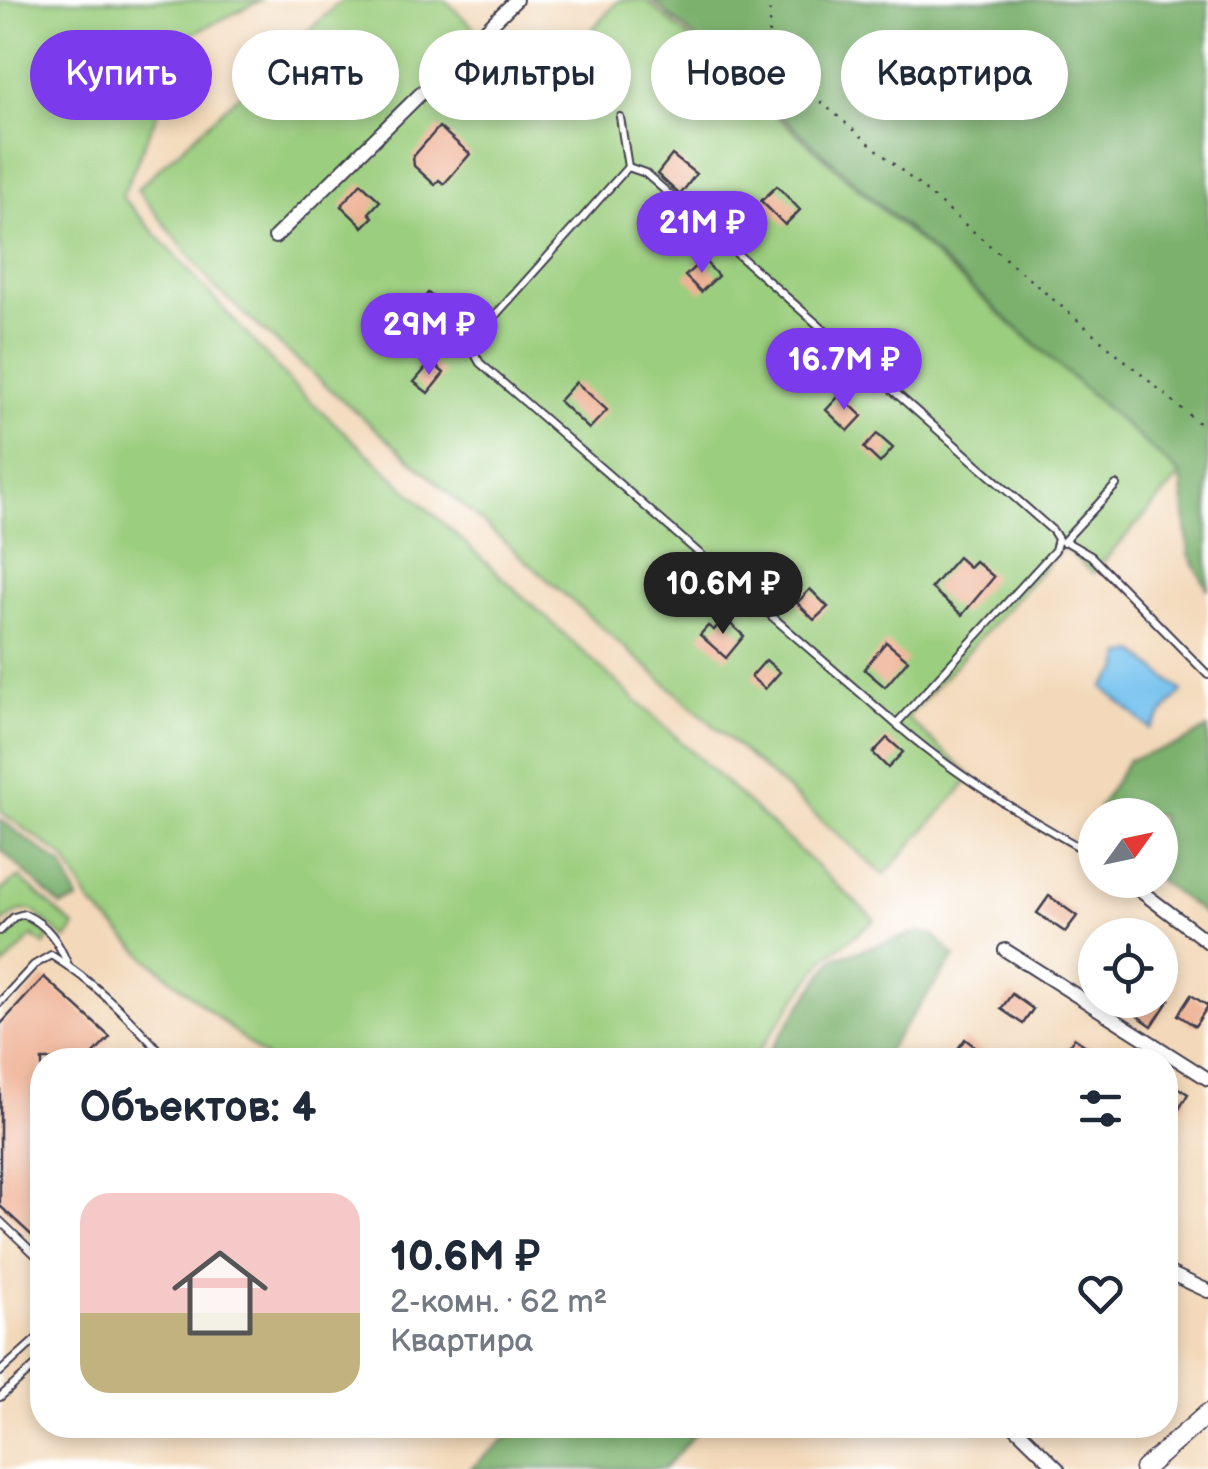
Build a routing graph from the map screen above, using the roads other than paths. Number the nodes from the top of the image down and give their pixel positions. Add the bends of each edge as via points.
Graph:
1 (516, 0) edge
2 (620, 120) edge
3 (628, 167) junction
4 (275, 238) dead end
5 (474, 348) junction
6 (426, 351) dead end
7 (1116, 485) dead end
8 (1062, 543) junction
9 (1208, 675) edge
10 (896, 724) junction
11 (1078, 846) edge
12 (1150, 898) edge
13 (0, 930) edge
14 (1208, 942) edge
15 (1005, 950) dead end
16 (68, 966) junction
17 (0, 1002) edge
18 (158, 1048) edge
19 (1158, 1048) edge
20 (1178, 1061) edge
21 (1208, 1080) edge
22 (0, 1221) edge
23 (30, 1250) edge
24 (1178, 1277) edge
25 (1208, 1292) edge
26 (30, 1345) edge
27 (30, 1371) edge
28 (0, 1372) edge
29 (0, 1398) edge
30 (1208, 1412) edge
31 (1026, 1438) edge
32 (1058, 1469) edge
33 (1144, 1469) edge

1 - 4 street
2 - 3 lane
3 - 5 lane
3 - 8 lane via 645,173
5 - 6 lane
5 - 10 lane via 480,362
7 - 8 lane
8 - 9 lane via 1091,556
8 - 10 lane
10 - 11 lane via 978,787
12 - 14 street
13 - 16 lane via 14,916 38,920 57,938
15 - 19 street
16 - 17 lane via 51,955
16 - 18 lane
20 - 21 street
22 - 23 lane
24 - 25 street
26 - 28 lane
27 - 29 lane
30 - 33 street
31 - 32 street

